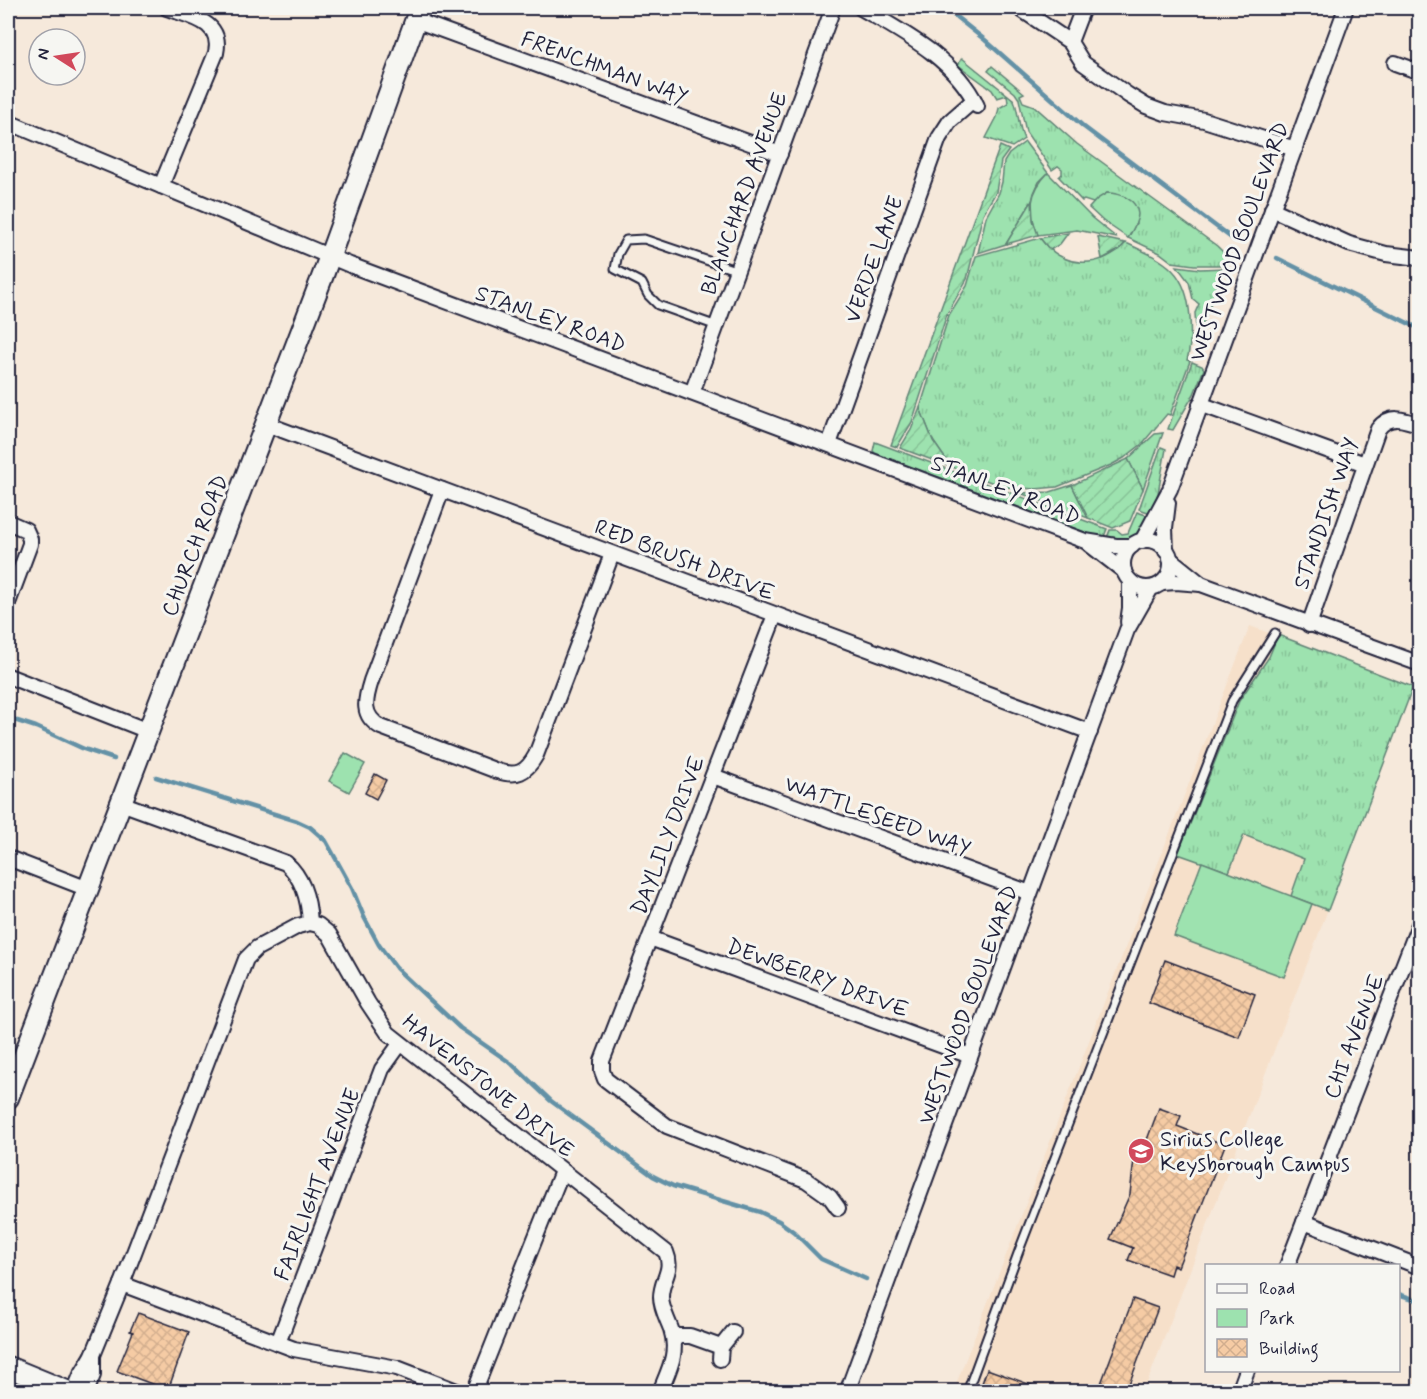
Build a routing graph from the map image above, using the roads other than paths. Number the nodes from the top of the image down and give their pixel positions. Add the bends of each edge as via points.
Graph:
1 (168, 8) edge
2 (833, 8) edge
3 (861, 8) edge
4 (1019, 8) edge
5 (1083, 8) edge
6 (1346, 8) edge
7 (418, 14) edge
8 (1070, 42) junction
9 (1395, 63) dead end
10 (1419, 72) edge
11 (8, 122) edge
12 (1295, 149) junction
13 (780, 154) junction
14 (161, 186) junction
15 (1272, 209) junction
16 (329, 256) junction
17 (1419, 258) edge
18 (738, 271) junction
19 (717, 326) junction
20 (692, 393) junction
21 (1200, 405) junction
22 (266, 424) junction
23 (1419, 424) edge
24 (829, 444) junction
25 (1365, 464) junction
26 (1170, 489) junction
27 (442, 490) junction
28 (8, 522) edge
29 (1085, 541) junction
30 (1137, 544) junction
31 (612, 554) junction
32 (1168, 555) junction
33 (1127, 576) junction
34 (1201, 584) junction
35 (1157, 586) junction
36 (8, 603) edge
37 (775, 615) junction
38 (1309, 625) junction
39 (1127, 630) junction
40 (1275, 633) dead end
41 (1419, 664) edge
42 (8, 676) edge
43 (148, 731) junction
44 (1090, 732) junction
45 (713, 776) junction
46 (121, 803) junction
47 (8, 858) edge
48 (88, 890) junction
49 (1030, 893) junction
50 (1419, 922) edge
51 (310, 923) junction
52 (650, 938) junction
53 (400, 1044) junction
54 (970, 1056) junction
55 (8, 1098) edge
56 (562, 1171) junction
57 (838, 1208) dead end
58 (1304, 1222) junction
59 (1288, 1264) edge
60 (1419, 1267) edge
61 (122, 1284) junction
62 (733, 1332) dead end
63 (673, 1336) junction
64 (278, 1344) junction
65 (93, 1355) junction
66 (8, 1367) edge
67 (1247, 1372) edge
68 (1240, 1391) edge
69 (69, 1392) edge
70 (74, 1392) edge
71 (86, 1392) edge
72 (459, 1392) edge
73 (474, 1392) edge
74 (660, 1392) edge
75 (847, 1392) edge
76 (967, 1392) edge

1 - 14 street via 207,24 216,33 218,45
2 - 13 street, BLANCHARD AVENUE
3 - 24 street, VERDE LANE via 944,62 960,78 975,103 950,121 939,138
4 - 8 street
5 - 8 street
6 - 12 street, WESTWOOD BOULEVARD
7 - 13 street, FRENCHMAN WAY
7 - 16 main road, CHURCH ROAD
8 - 12 street via 1083,63 1146,106 1224,125
9 - 10 street
11 - 14 street, STANLEY ROAD
12 - 15 street, WESTWOOD BOULEVARD
13 - 18 street, BLANCHARD AVENUE
14 - 16 street, STANLEY ROAD
15 - 17 street via 1349,244
15 - 21 street, WESTWOOD BOULEVARD
16 - 20 street, STANLEY ROAD
16 - 22 main road, CHURCH ROAD
18 - 19 street, BLANCHARD AVENUE
18 - 19 lane via 644,239 626,240 618,254 615,269 642,282 648,296 658,304
19 - 20 street, BLANCHARD AVENUE
20 - 24 street, STANLEY ROAD
21 - 25 street
21 - 26 street, WESTWOOD BOULEVARD
22 - 27 street, RED BRUSH DRIVE
22 - 43 main road, CHURCH ROAD
23 - 25 street, STANDISH WAY via 1388,420 1378,429
24 - 29 street, STANLEY ROAD
25 - 38 street, STANDISH WAY
26 - 30 street, WESTWOOD BOULEVARD
26 - 32 street, WESTWOOD BOULEVARD via 1165,520
27 - 31 street, RED BRUSH DRIVE
27 - 31 street via 371,681 365,707 370,719 381,727 441,750 512,775 525,771 536,755
28 - 36 street via 26,530 30,539
29 - 30 street, STANLEY ROAD via 1116,546
29 - 33 street, STANLEY ROAD
30 - 32 street via 1156,542
30 - 33 street via 1125,557
31 - 37 street, RED BRUSH DRIVE
32 - 34 street
32 - 35 street via 1170,572
33 - 35 street via 1143,588
33 - 39 street, WESTWOOD BOULEVARD
34 - 35 street via 1176,582
34 - 38 street
35 - 39 street, WESTWOOD BOULEVARD
37 - 44 street, RED BRUSH DRIVE
37 - 45 street, DAYLILY DRIVE
38 - 41 street
39 - 44 street, WESTWOOD BOULEVARD
40 - 76 lane via 1232,701
42 - 43 street
43 - 46 main road, CHURCH ROAD
44 - 49 street, WESTWOOD BOULEVARD
45 - 49 street, WATTLESEED WAY
45 - 52 street, DAYLILY DRIVE
46 - 48 main road, CHURCH ROAD
46 - 51 street via 286,863 305,892
47 - 48 street
48 - 55 main road, CHURCH ROAD
49 - 54 street, WESTWOOD BOULEVARD
50 - 58 street, CHI AVENUE
51 - 53 street, HAVENSTONE DRIVE via 329,934 380,1022
51 - 61 street via 256,948 246,959
52 - 54 street, DEWBERRY DRIVE
52 - 57 street, DAYLILY DRIVE via 602,1061 602,1071 609,1083 667,1126 806,1180 830,1197
53 - 56 street, HAVENSTONE DRIVE
53 - 64 street, FAIRLIGHT AVENUE via 382,1069
54 - 75 street, WESTWOOD BOULEVARD
56 - 63 street, HAVENSTONE DRIVE via 666,1252 670,1265 662,1303
56 - 73 street
58 - 59 street, CHI AVENUE
58 - 60 street
61 - 64 street
61 - 65 street
62 - 63 street via 720,1353 690,1336
63 - 74 street, HAVENSTONE DRIVE via 674,1356
64 - 72 street via 397,1368
65 - 70 street
65 - 71 street via 93,1375
66 - 69 main road
67 - 68 street

